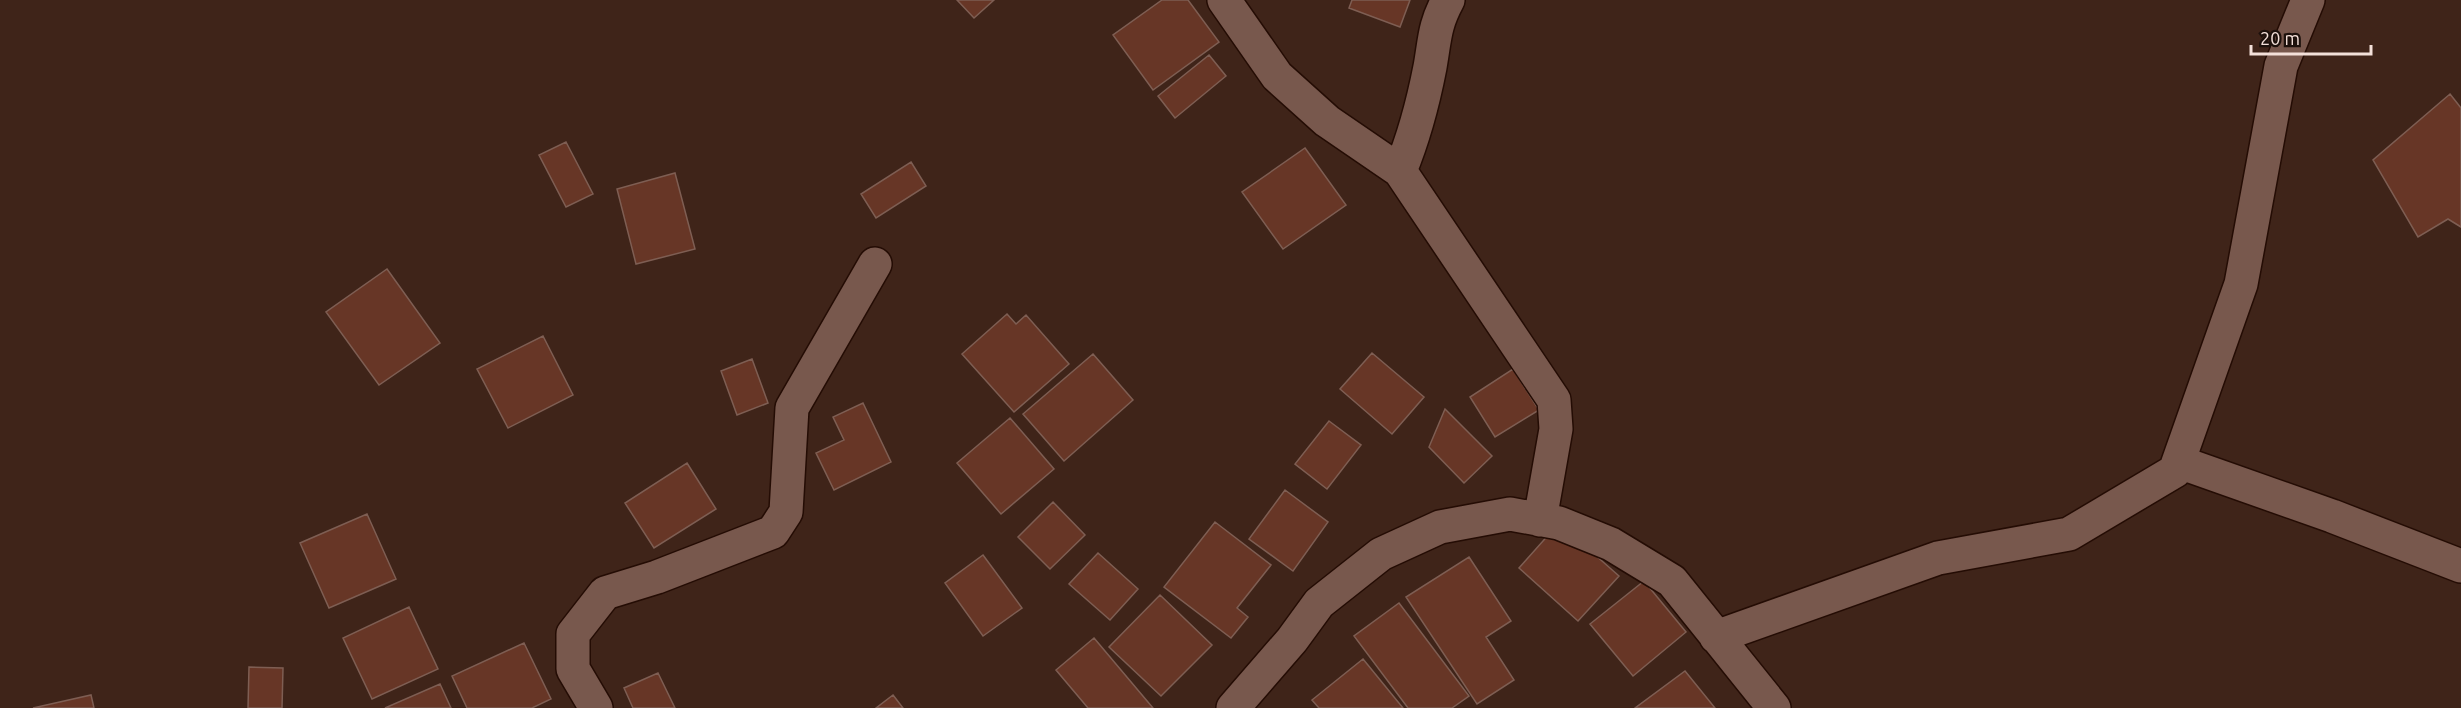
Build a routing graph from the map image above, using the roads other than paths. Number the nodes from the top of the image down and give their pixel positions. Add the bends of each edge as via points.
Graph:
1 (1224, 0) edge
2 (1448, 0) edge
3 (2308, 0) edge
4 (1400, 171) junction
5 (875, 264) dead end
6 (2178, 462) junction
7 (1540, 520) junction
8 (2461, 566) edge
9 (1716, 637) junction
10 (596, 708) edge
11 (1233, 708) edge
12 (1774, 708) edge

1 - 4 street via 1277,76 1327,121
2 - 4 street via 1436,22 1415,136
3 - 6 street via 2281,66 2241,284
4 - 7 street via 1554,400 1557,429
5 - 10 street via 792,408 786,513 773,532 605,593 573,634 573,669
6 - 8 street
6 - 9 street via 2175,471 2069,534 1938,558
7 - 9 street via 1560,523 1611,544 1672,581
7 - 11 street via 1510,514 1440,527 1381,554 1319,603
9 - 12 street

